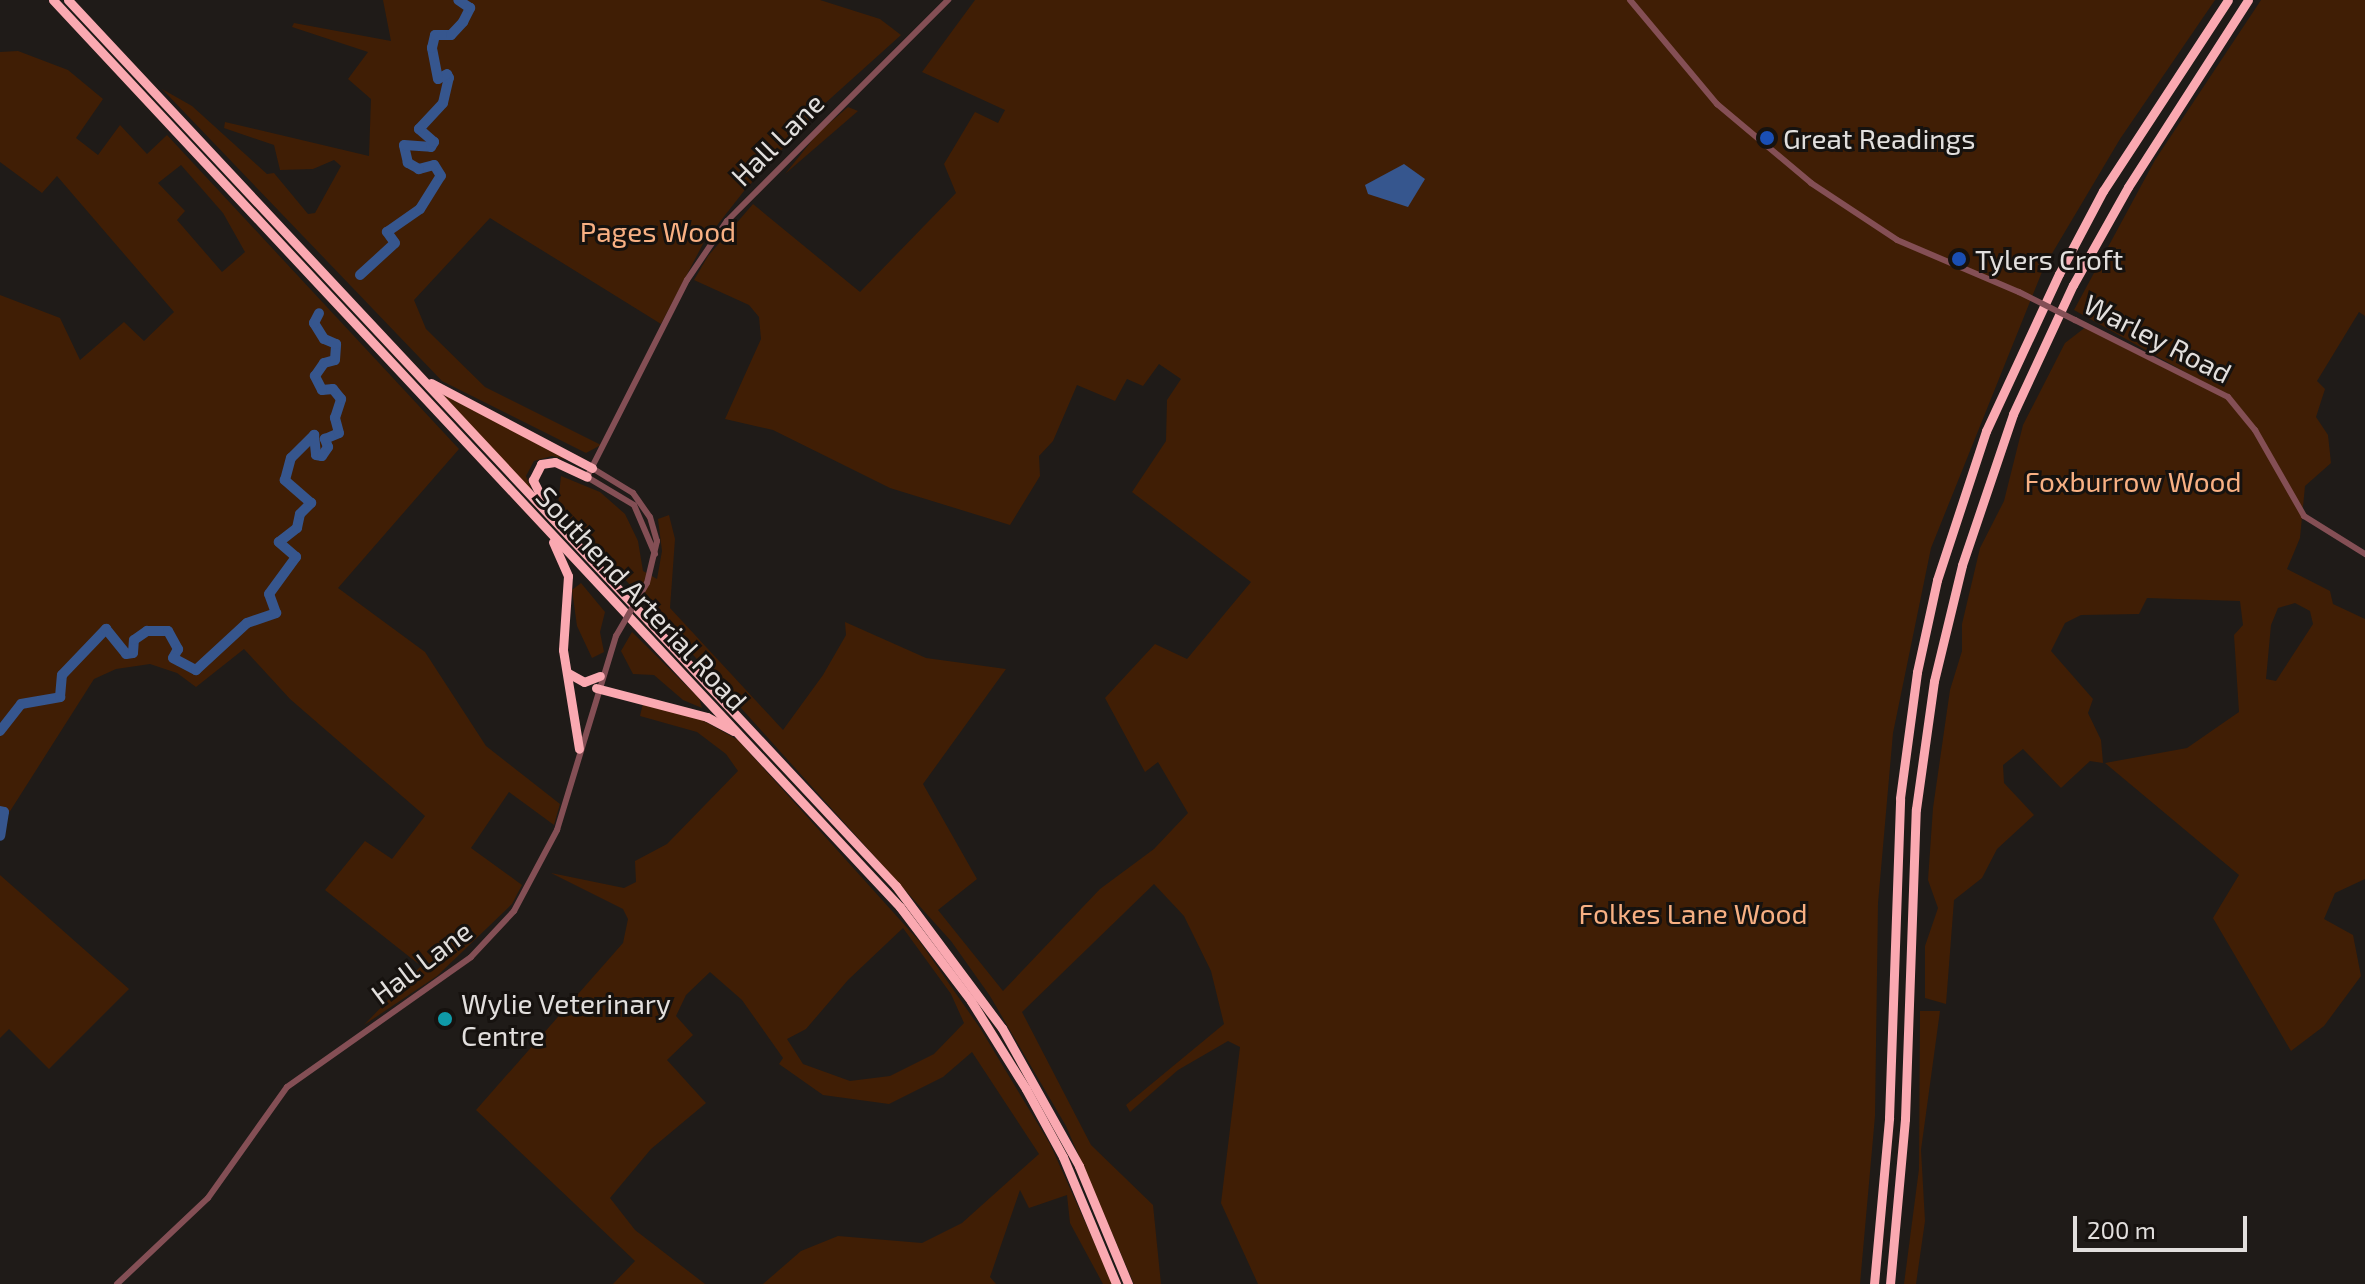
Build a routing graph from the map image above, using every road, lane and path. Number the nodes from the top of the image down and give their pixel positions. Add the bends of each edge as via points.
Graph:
1 (53, 0) edge
2 (68, 0) edge
3 (948, 0) edge
4 (1630, 0) edge
5 (2228, 0) edge
6 (2248, 0) edge
7 (412, 369) junction
8 (598, 456) junction
9 (590, 472) junction
10 (607, 476) junction
11 (534, 515) junction
12 (655, 554) junction
13 (2365, 554) edge
14 (587, 556) junction
15 (566, 667) junction
16 (600, 676) junction
17 (596, 688) junction
18 (746, 740) junction
19 (579, 749) junction
20 (117, 1284) edge
21 (1116, 1284) edge
22 (1128, 1284) edge
23 (1874, 1284) edge
24 (1890, 1284) edge

1 - 11 highway, Southend Arterial Road
2 - 7 highway, Southend Arterial Road
3 - 8 street, Hall Lane via 717,233 687,280
4 - 13 street, Warley Road, bridge via 1717,104 1811,183 1897,240 2019,292 2228,397 2255,430 2304,516
5 - 23 highway via 2073,246 1986,431 1945,550 1917,672 1900,798 1889,1118
6 - 24 highway via 2128,187 2073,285 2013,414 1962,565 1934,681 1920,773 1908,939 1905,1119
7 - 9 highway
7 - 14 highway, Southend Arterial Road
8 - 9 street, Hall Lane
8 - 10 street, Hall Lane
9 - 10 street, Hall Lane
9 - 12 street via 634,505
9 - 14 highway via 549,461 533,475 540,496
10 - 12 street, Hall Lane via 647,510
11 - 15 highway via 567,569 562,634
11 - 18 highway, Southend Arterial Road
12 - 16 street, Hall Lane, bridge via 647,583
14 - 22 highway, Southend Arterial Road via 861,847 959,964 1061,1130
15 - 16 highway via 578,681
15 - 19 highway
16 - 17 street, Hall Lane
17 - 18 highway via 707,717
17 - 19 street, Hall Lane
18 - 21 highway, Southend Arterial Road via 900,907 979,1012 1063,1157
19 - 20 street, Hall Lane via 543,864 497,931 441,980 287,1087 208,1198

